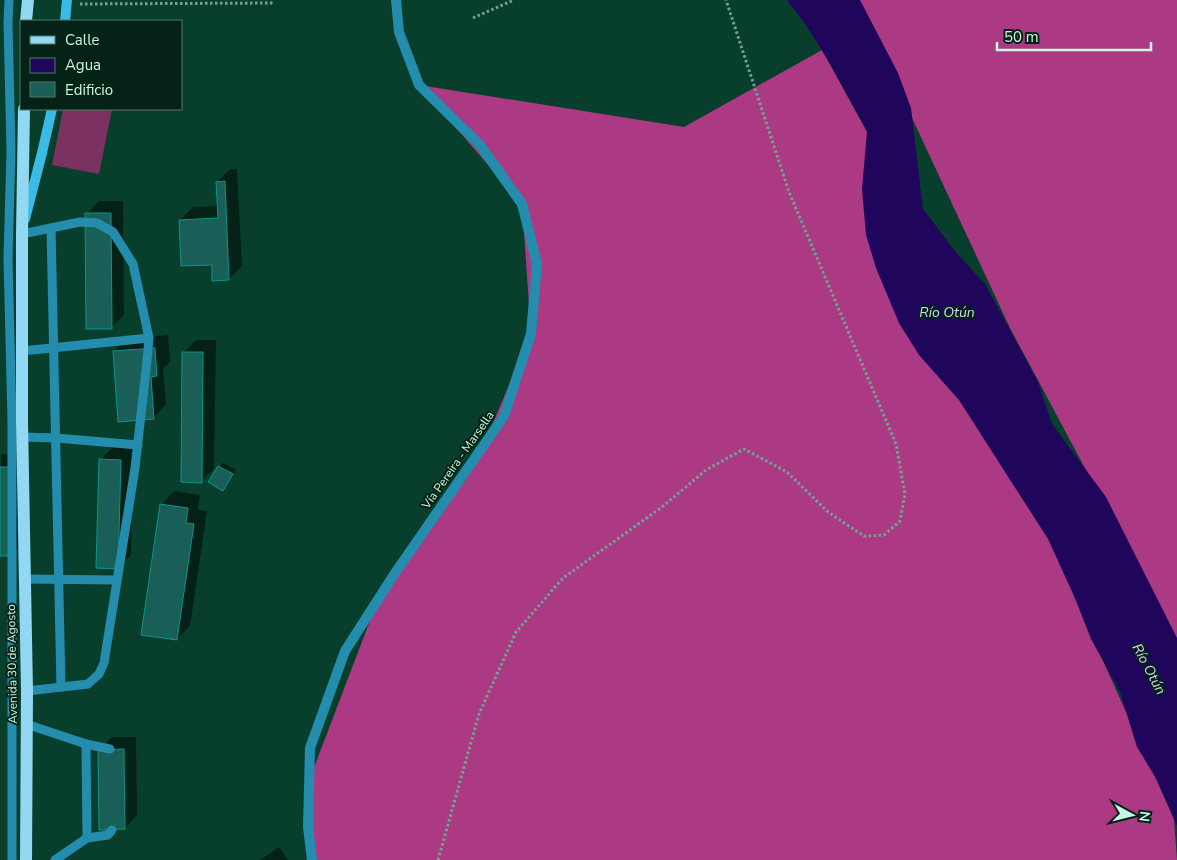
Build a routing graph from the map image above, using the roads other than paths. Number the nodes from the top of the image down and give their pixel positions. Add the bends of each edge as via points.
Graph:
1 (5, 0) edge
2 (9, 0) edge
3 (396, 0) edge
4 (67, 2) edge
5 (65, 20) edge
6 (8, 22) junction
7 (24, 110) edge
8 (52, 110) edge
9 (51, 228) junction
10 (22, 234) junction
11 (149, 338) junction
12 (54, 348) junction
13 (22, 351) junction
14 (22, 438) junction
15 (56, 438) junction
16 (138, 445) junction
17 (25, 580) junction
18 (59, 580) junction
19 (117, 580) junction
20 (61, 688) junction
21 (27, 692) junction
22 (26, 724) junction
23 (86, 744) junction
24 (110, 749) dead end
25 (112, 830) dead end
26 (87, 838) junction
27 (12, 860) edge
28 (26, 860) edge
29 (55, 860) edge
30 (312, 860) edge

1 - 6 lane
2 - 6 lane
3 - 30 street, Vía Pereira - Marsella via 400,32 419,85 480,145 522,204 537,264 531,334 504,416 345,651 310,748 308,827
4 - 5 main road
6 - 27 lane
7 - 10 main road, Avenida 30 de Agosto
8 - 10 main road
9 - 10 lane
9 - 11 lane via 80,222 97,223 113,232 133,264
9 - 12 lane
10 - 13 main road, Avenida 30 de Agosto
11 - 12 lane
11 - 16 lane
12 - 13 lane
12 - 15 lane
13 - 14 main road, Avenida 30 de Agosto
14 - 15 lane
14 - 17 main road, Avenida 30 de Agosto
15 - 16 lane
15 - 18 lane
16 - 19 lane
17 - 18 lane
17 - 21 main road, Avenida 30 de Agosto
18 - 19 lane
18 - 20 lane
19 - 20 lane via 104,663 99,674 88,684
20 - 21 lane
21 - 22 main road, Avenida 30 de Agosto
22 - 23 lane
22 - 28 main road, Avenida 30 de Agosto
23 - 24 lane
23 - 26 lane
25 - 26 lane via 108,835
26 - 29 lane

